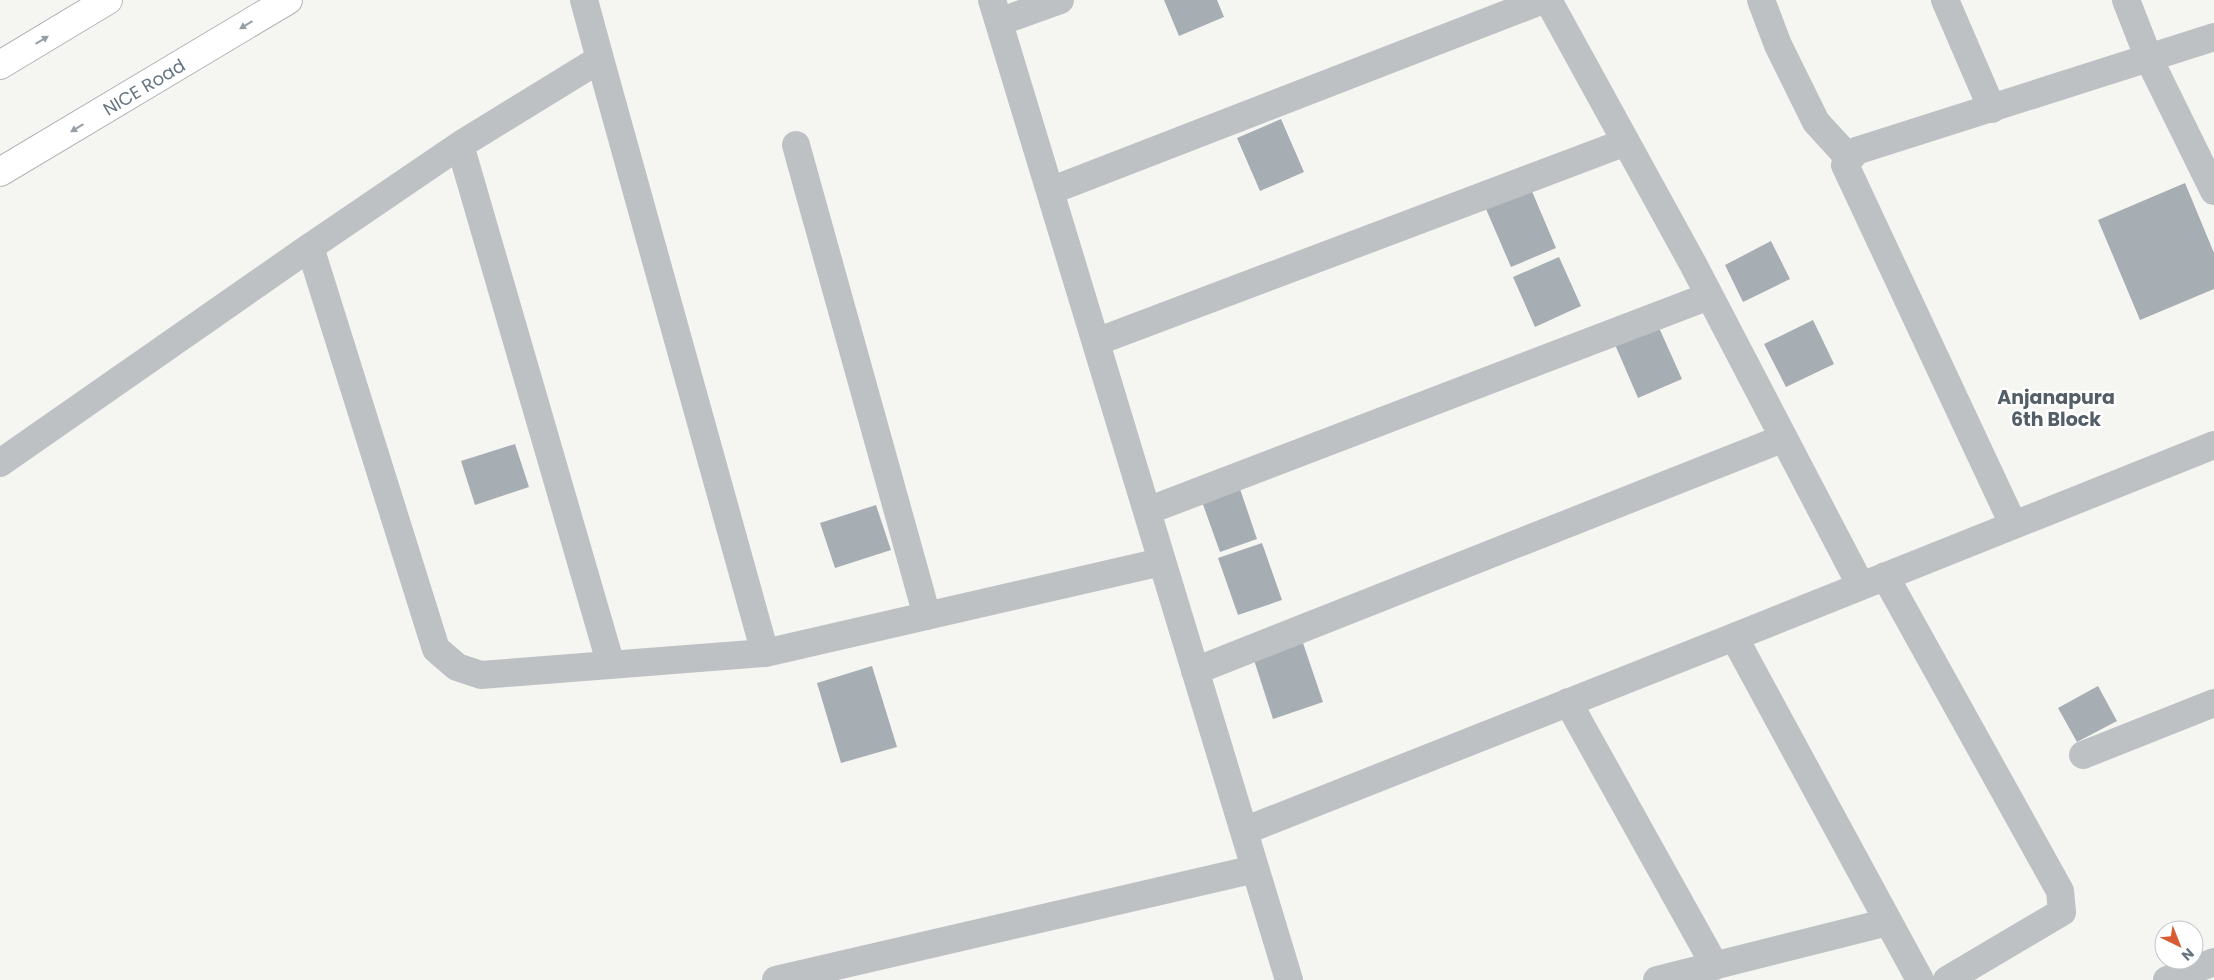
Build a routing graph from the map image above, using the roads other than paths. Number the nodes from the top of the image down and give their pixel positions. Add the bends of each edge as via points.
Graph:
1 (108, 0) edge
2 (288, 0) edge
3 (584, 0) edge
4 (1060, 0) edge
5 (1543, 0) edge
6 (1548, 0) edge
7 (1761, 0) edge
8 (1945, 0) edge
9 (2126, 0) edge
10 (996, 11) edge
11 (2214, 38) edge
12 (600, 59) junction
13 (2149, 59) junction
14 (0, 65) edge
15 (1992, 109) junction
16 (1626, 142) junction
17 (460, 144) junction
18 (796, 145) dead end
19 (1849, 158) junction
20 (0, 172) edge
21 (2214, 191) edge
22 (1050, 192) junction
23 (310, 247) junction
24 (1709, 296) junction
25 (1096, 342) junction
26 (1784, 438) junction
27 (2214, 445) edge
28 (0, 463) edge
29 (1147, 511) junction
30 (2013, 524) junction
31 (1161, 562) junction
32 (1873, 581) junction
33 (927, 616) junction
34 (1734, 637) junction
35 (766, 653) junction
36 (611, 665) junction
37 (1195, 671) junction
38 (1568, 702) junction
39 (2214, 703) edge
40 (2083, 754) dead end
41 (1244, 830) junction
42 (1255, 868) junction
43 (1888, 922) junction
44 (2214, 962) edge
45 (1715, 966) junction
46 (776, 980) edge
47 (1289, 980) edge
48 (1657, 980) edge
49 (1920, 980) edge
50 (1947, 980) edge
51 (2167, 980) edge

14 -> 1 highway
2 -> 20 highway, NICE Road
3 - 12 street
4 - 10 street
5 - 22 street
6 - 16 street
7 - 19 street via 1778,44 1816,122
8 - 15 street
9 - 13 street
10 - 22 street
11 - 13 street
12 - 17 street
12 - 35 street
13 - 15 street
13 - 21 street
15 - 19 street via 1856,151
16 - 24 street
16 - 25 street
17 - 23 street
17 - 36 street
18 - 33 street
19 - 30 street via 1845,166
22 - 25 street
23 - 28 street
23 - 36 street via 436,649 458,667 482,675
24 - 26 street
24 - 29 street
25 - 29 street
26 - 32 street
26 - 37 street
27 - 30 street
29 - 31 street
30 - 32 street
31 - 33 street
31 - 37 street
32 - 34 street
32 - 50 street via 2060,891 2062,912
33 - 35 street
34 - 38 street
34 - 43 street
35 - 36 street
37 - 41 street
38 - 41 street
38 - 45 street
39 - 40 street
41 - 42 street
42 - 46 street
42 - 47 street
43 - 45 street
43 - 49 street
44 - 51 street
45 - 48 street

